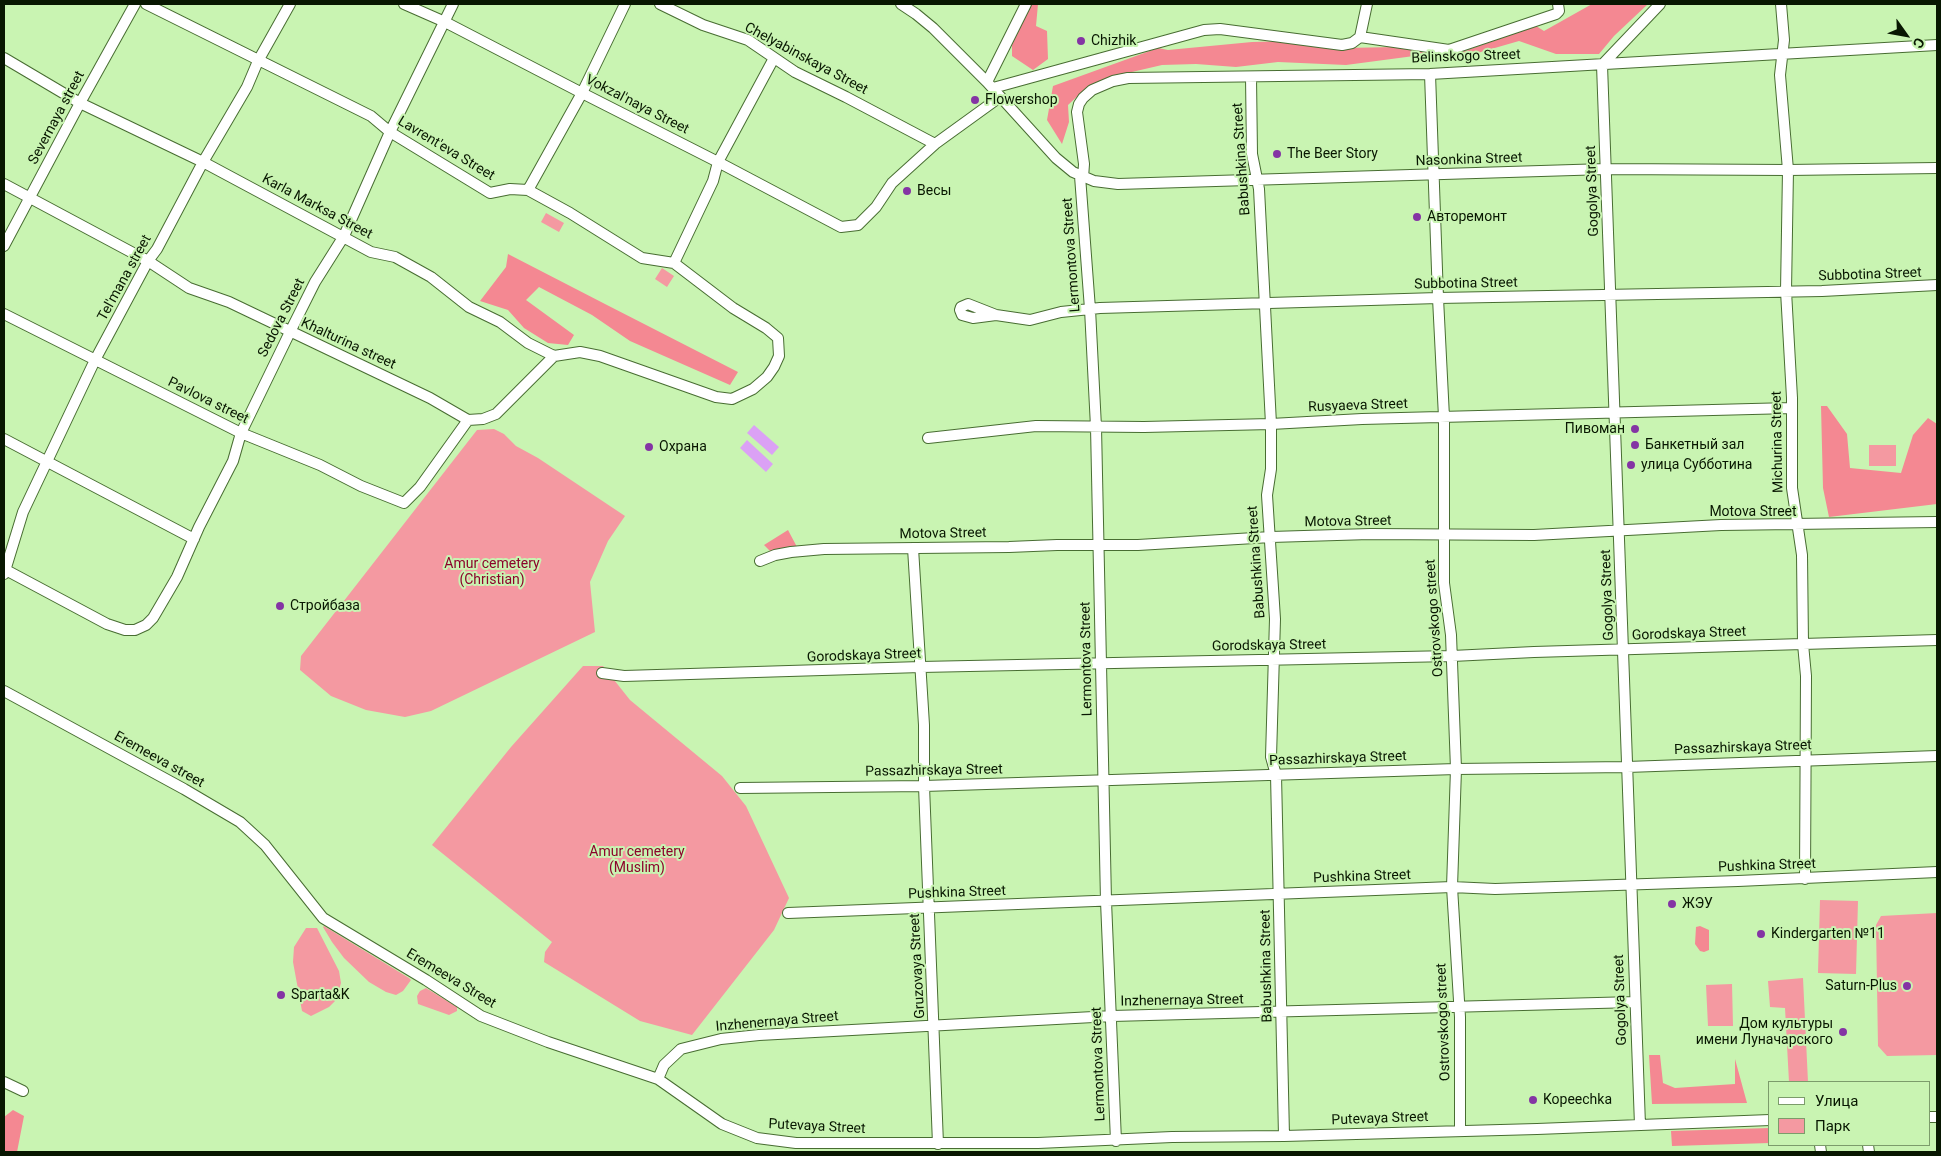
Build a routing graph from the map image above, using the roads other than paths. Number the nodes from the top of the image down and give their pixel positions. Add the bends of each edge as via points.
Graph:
1 (135, 4) edge
2 (146, 4) edge
3 (290, 4) edge
4 (404, 4) edge
5 (453, 4) edge
6 (625, 4) edge
7 (660, 4) edge
8 (901, 4) edge
9 (1026, 4) edge
10 (1367, 4) edge
11 (1558, 4) edge
12 (1660, 4) edge
13 (1781, 4) edge
14 (445, 22) junction
15 (1360, 37) junction
16 (1937, 45) edge
17 (1782, 54) junction
18 (4, 58) edge
19 (774, 58) junction
20 (258, 61) junction
21 (1602, 65) junction
22 (1430, 74) junction
23 (1250, 77) junction
24 (990, 85) junction
25 (582, 93) junction
26 (1000, 97) junction
27 (80, 103) junction
28 (390, 132) junction
29 (935, 144) junction
30 (203, 162) junction
31 (718, 162) junction
32 (1937, 168) edge
33 (1606, 169) junction
34 (1788, 170) junction
35 (1434, 175) junction
36 (1082, 177) junction
37 (1256, 180) junction
38 (4, 184) edge
39 (528, 190) junction
40 (30, 197) junction
41 (344, 236) junction
42 (4, 246) edge
43 (148, 261) junction
44 (674, 263) junction
45 (1937, 285) edge
46 (1786, 291) junction
47 (1611, 295) junction
48 (1438, 298) junction
49 (1264, 302) junction
50 (1090, 309) junction
51 (4, 314) edge
52 (996, 315) dead end
53 (290, 332) junction
54 (554, 356) junction
55 (95, 360) junction
56 (1791, 408) junction
57 (1615, 413) junction
58 (1444, 417) junction
59 (468, 420) junction
60 (1270, 424) junction
61 (1096, 427) junction
62 (241, 433) junction
63 (928, 438) dead end
64 (4, 439) edge
65 (47, 462) junction
66 (1937, 522) edge
67 (1798, 526) junction
68 (1620, 530) junction
69 (1445, 534) junction
70 (1271, 538) junction
71 (194, 539) junction
72 (1099, 545) junction
73 (913, 548) junction
74 (760, 561) dead end
75 (4, 571) edge
76 (1937, 640) edge
77 (1802, 644) junction
78 (1623, 650) junction
79 (1452, 656) junction
80 (1273, 660) junction
81 (1101, 663) junction
82 (921, 667) junction
83 (602, 673) dead end
84 (4, 691) edge
85 (1937, 756) edge
86 (1805, 760) junction
87 (1626, 767) junction
88 (1456, 769) junction
89 (1276, 775) junction
90 (1104, 781) junction
91 (924, 786) junction
92 (740, 788) dead end
93 (1937, 872) edge
94 (1805, 879) junction
95 (1630, 885) junction
96 (1452, 887) junction
97 (1280, 895) junction
98 (1106, 901) junction
99 (929, 908) junction
100 (788, 913) dead end
101 (1635, 1002) junction
102 (1458, 1008) junction
103 (1280, 1012) junction
104 (1112, 1016) junction
105 (934, 1026) junction
106 (658, 1079) junction
107 (4, 1082) edge
108 (23, 1091) dead end
109 (1768, 1120) edge
110 (1640, 1125) junction
111 (1460, 1130) junction
112 (1284, 1136) junction
113 (1116, 1141) junction
114 (938, 1144) junction
115 (992, 1148) edge

1 - 27 street, Severnaya street
2 - 20 street, Lavrent'eva Street
3 - 20 street, Tel'mana street
4 - 14 street, Vokzal'naya Street
5 - 14 street, Sedova Street
6 - 25 street
7 - 19 street, Chelyabinskaya Street via 748,40
8 - 24 street, Nasonkina Street via 933,28
9 - 24 street
10 - 15 street
11 - 15 street via 1556,14 1449,50
12 - 21 street
13 - 17 street, Michurina Street
14 - 25 street, Vokzal'naya Street
14 - 28 street, Sedova Street
15 - 24 street via 1342,45 1220,29 1204,30
16 - 17 street, Belinskogo Street
17 - 21 street, Belinskogo Street
17 - 34 street, Michurina Street via 1780,74
18 - 27 street, Karla Marksa Street
19 - 29 street, Chelyabinskaya Street
19 - 31 street
20 - 28 street, Lavrent'eva Street via 371,116
20 - 30 street, Tel'mana street via 247,87
21 - 22 street, Belinskogo Street
21 - 33 street, Gogolya Street
22 - 23 street, Belinskogo Street
22 - 35 street, Ostrovskogo street
23 - 36 street, Belinskogo Street via 1143,77 1113,81 1092,90 1080,100 1077,112 1084,164
23 - 37 street, Babushkina Street
24 - 26 street, Nasonkina Street
25 - 31 street, Vokzal'naya Street
25 - 39 street
26 - 29 street
26 - 36 street, Nasonkina Street via 1056,158
27 - 30 street, Karla Marksa Street
27 - 40 street, Severnaya street
28 - 39 street, Lavrent'eva Street via 490,194 510,189
28 - 41 street, Sedova Street
29 - 31 street, Vokzal'naya Street via 889,186 876,207 858,226 841,227
30 - 41 street, Karla Marksa Street
30 - 43 street, Tel'mana street
31 - 44 street via 713,181
32 - 34 street, Nasonkina Street
33 - 34 street, Nasonkina Street
33 - 35 street, Nasonkina Street
33 - 47 street, Gogolya Street
34 - 46 street, Michurina Street
35 - 37 street, Nasonkina Street
35 - 48 street, Ostrovskogo street
36 - 37 street, Nasonkina Street via 1118,184
36 - 50 street, Lermontova Street
37 - 49 street, Babushkina Street
38 - 40 street, Khalturina street
39 - 44 street via 642,258
40 - 42 street, Severnaya street
40 - 43 street, Khalturina street
41 - 53 street, Sedova Street via 315,282
41 - 54 street, Karla Marksa Street via 371,252 396,256 469,307
43 - 53 street, Khalturina street via 189,288 229,302
43 - 55 street, Tel'mana street
44 - 54 street via 778,338 779,356 767,377 753,389 732,399 600,356 580,352
45 - 46 street, Subbotina Street
46 - 47 street, Subbotina Street
46 - 56 street, Michurina Street
47 - 48 street, Subbotina Street
47 - 57 street, Gogolya Street
48 - 49 street, Subbotina Street
48 - 58 street, Ostrovskogo street
49 - 50 street, Subbotina Street
49 - 60 street, Babushkina Street
50 - 52 street, Subbotina Street via 1030,320
50 - 61 street, Lermontova Street
51 - 55 street, Pavlova street
53 - 59 street, Khalturina street via 430,398
53 - 62 street, Sedova Street
54 - 59 street via 496,414
55 - 62 street, Pavlova street
55 - 65 street, Tel'mana street
56 - 57 street, Rusyaeva Street
56 - 67 street, Michurina Street via 1792,488
57 - 58 street, Rusyaeva Street
57 - 68 street, Gogolya Street
58 - 60 street, Rusyaeva Street
58 - 69 street, Ostrovskogo street
59 - 62 street, Pavlova street via 420,487 404,503
60 - 61 street, Rusyaeva Street
60 - 70 street, Babushkina Street via 1271,469 1267,496
61 - 63 street, Rusyaeva Street via 1036,426
61 - 72 street, Lermontova Street
62 - 71 street, Sedova Street via 233,461
64 - 65 street
65 - 71 street
65 - 75 street, Tel'mana street via 22,512
66 - 67 street, Motova Street
67 - 68 street, Motova Street via 1722,525
67 - 77 street, Michurina Street via 1802,555
68 - 69 street, Motova Street via 1534,535
68 - 78 street, Gogolya Street
69 - 70 street, Motova Street
69 - 79 street, Ostrovskogo street via 1444,583
70 - 72 street, Motova Street
70 - 80 street, Babushkina Street via 1275,619
71 - 75 street, Sedova Street via 153,618 135,630 107,624
72 - 73 street, Motova Street
72 - 81 street, Lermontova Street
73 - 74 street, Motova Street via 799,551
73 - 82 street, Gruzovaya Street
76 - 77 street, Gorodskaya Street
77 - 78 street, Gorodskaya Street
77 - 86 street, Michurina Street via 1806,676
78 - 79 street, Gorodskaya Street
78 - 87 street, Gogolya Street
79 - 80 street, Gorodskaya Street
79 - 88 street, Ostrovskogo street
80 - 81 street, Gorodskaya Street
80 - 89 street, Babushkina Street via 1271,757
81 - 82 street, Gorodskaya Street
81 - 90 street, Lermontova Street
82 - 83 street, Gorodskaya Street via 624,676
82 - 91 street, Gruzovaya Street
84 - 106 street, Eremeeva Street via 240,822 266,845 323,918 481,1016
85 - 86 street, Passazhirskaya Street
86 - 87 street, Passazhirskaya Street
86 - 94 street, Michurina Street
87 - 88 street, Passazhirskaya Street
87 - 95 street, Gogolya Street
88 - 89 street, Passazhirskaya Street
88 - 96 street, Ostrovskogo street
89 - 90 street, Passazhirskaya Street
89 - 97 street, Babushkina Street
90 - 91 street, Passazhirskaya Street
90 - 98 street, Lermontova Street
91 - 92 street, Passazhirskaya Street
91 - 99 street, Gruzovaya Street
93 - 94 street, Pushkina Street
94 - 95 street, Pushkina Street
95 - 96 street, Pushkina Street
95 - 101 street, Gogolya Street
96 - 97 street, Pushkina Street
96 - 102 street, Ostrovskogo street
97 - 98 street, Pushkina Street
97 - 103 street, Babushkina Street
98 - 99 street, Pushkina Street
98 - 104 street, Lermontova Street
99 - 100 street, Pushkina Street
99 - 105 street, Gruzovaya Street
101 - 102 street, Inzhenernaya Street
101 - 110 street, Gogolya Street
102 - 103 street, Inzhenernaya Street
102 - 111 street, Ostrovskogo street
103 - 104 street, Inzhenernaya Street
103 - 112 street, Babushkina Street
104 - 105 street, Inzhenernaya Street
104 - 113 street, Lermontova Street
105 - 106 street, Inzhenernaya Street via 722,1039 681,1049 664,1064
105 - 114 street, Gruzovaya Street
106 - 114 street, Putevaya Street via 722,1124 757,1138 796,1143
107 - 108 street
109 - 110 street, Putevaya Street
110 - 111 street, Putevaya Street
111 - 112 street, Putevaya Street
112 - 113 street, Putevaya Street
113 - 115 street, Putevaya Street
114 - 115 street, Putevaya Street

